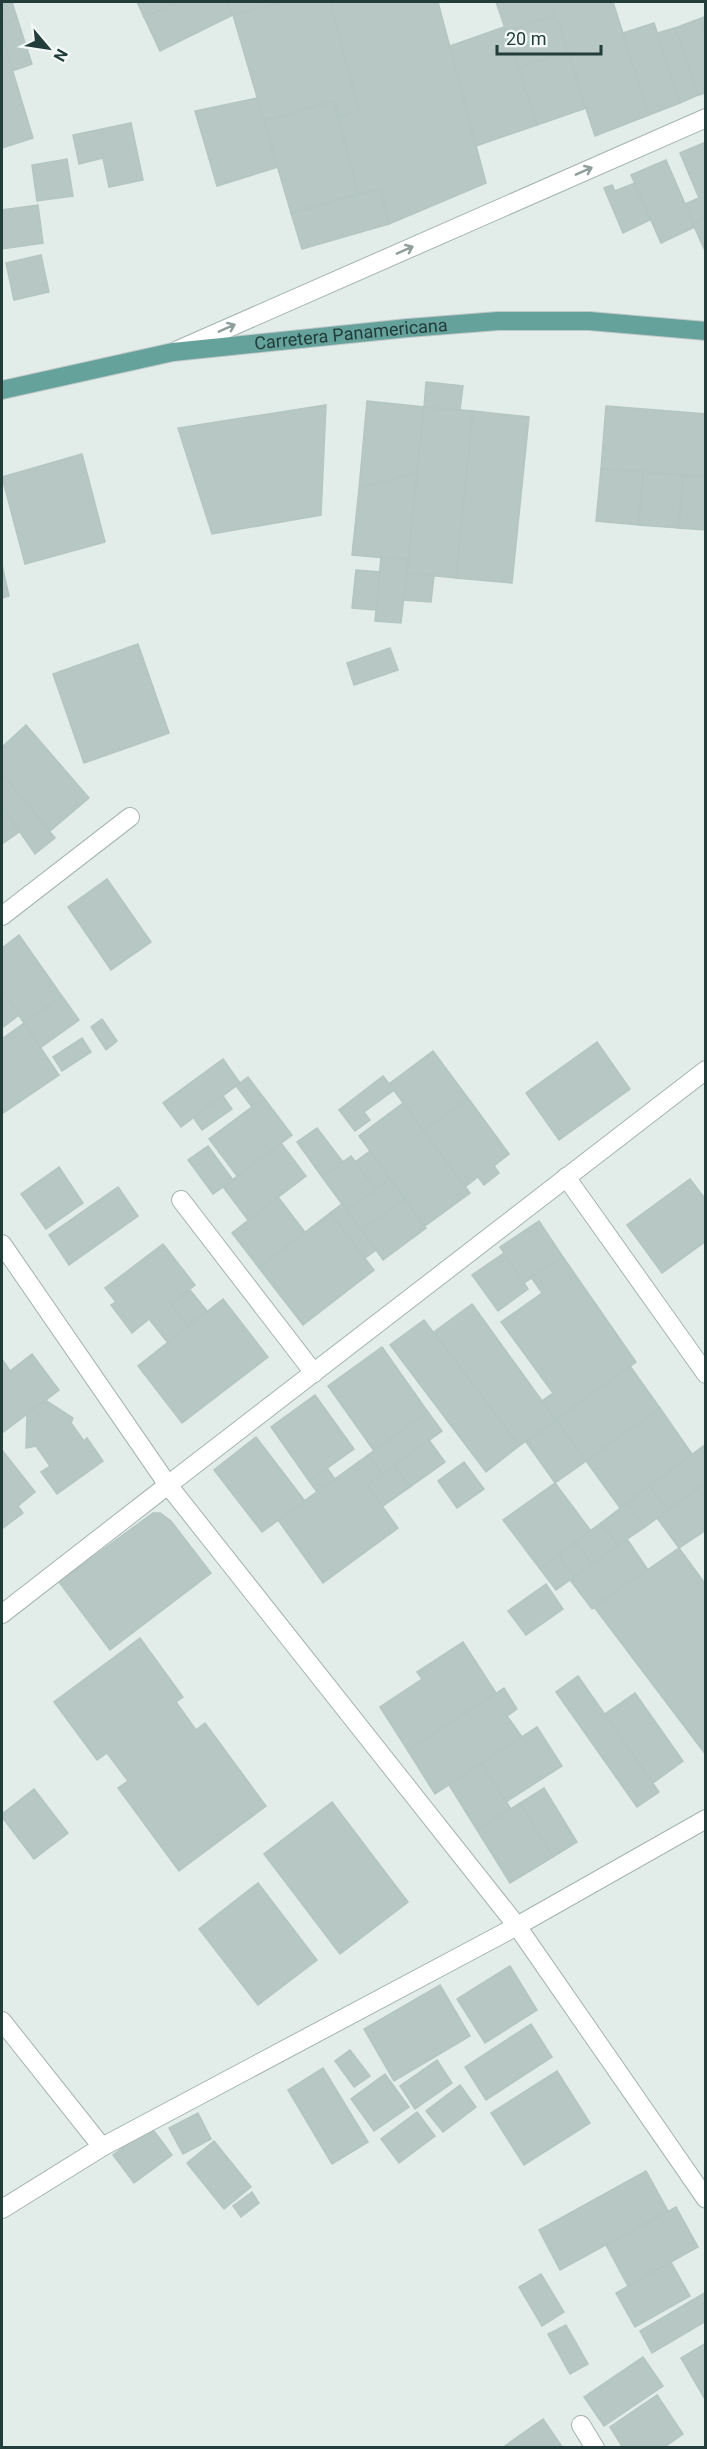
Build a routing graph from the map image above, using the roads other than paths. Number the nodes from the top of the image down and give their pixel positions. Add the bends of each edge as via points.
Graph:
1 (705, 118) edge
2 (705, 331) edge
3 (173, 352) junction
4 (2, 390) edge
5 (130, 817) dead end
6 (2, 916) edge
7 (705, 1070) edge
8 (566, 1177) junction
9 (181, 1200) dead end
10 (2, 1244) edge
11 (314, 1373) junction
12 (705, 1374) edge
13 (168, 1485) junction
14 (2, 1614) edge
15 (705, 1819) edge
16 (517, 1926) junction
17 (2, 2021) edge
18 (102, 2146) junction
19 (705, 2199) edge
20 (2, 2209) edge
21 (580, 2425) dead end
22 (595, 2448) edge

3 -> 1 street
2 - 3 main road, Carretera Panamericana via 588,321 498,321
3 - 4 main road, Carretera Panamericana
5 - 6 street
7 - 8 street
8 - 11 street
8 - 12 street
9 - 11 street
10 - 13 street
11 - 13 street
13 - 14 street
13 - 16 street
15 - 16 street
16 - 18 street
16 - 19 street
17 - 18 street
18 - 20 street
21 - 22 street

